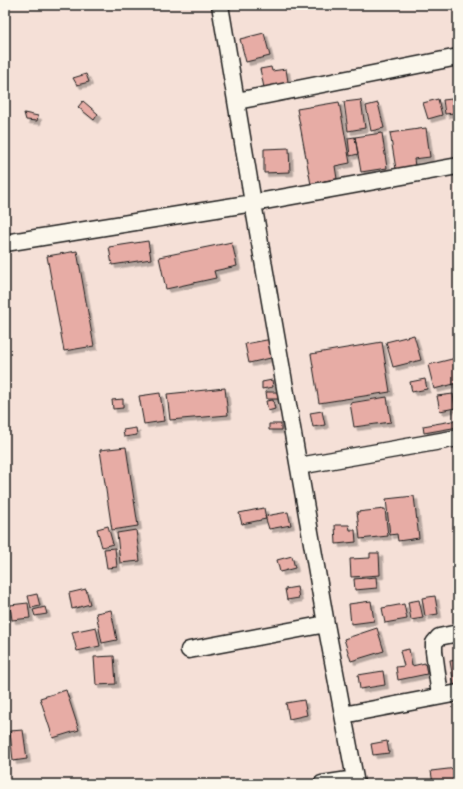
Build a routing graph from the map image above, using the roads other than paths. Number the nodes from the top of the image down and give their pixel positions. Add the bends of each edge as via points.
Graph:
1 (220, 5) edge
2 (458, 57) edge
3 (237, 101) junction
4 (458, 166) edge
5 (253, 203) junction
6 (5, 244) edge
7 (458, 438) edge
8 (299, 466) junction
9 (326, 624) junction
10 (458, 633) edge
11 (189, 650) dead end
12 (458, 693) edge
13 (440, 696) junction
14 (343, 715) junction
15 (356, 781) edge
16 (322, 784) edge

1 - 3 street
2 - 3 street
3 - 5 street
4 - 5 street
5 - 6 street
5 - 8 street
7 - 8 street
8 - 9 street
9 - 11 street
9 - 14 street
10 - 13 street via 439,637 434,643
12 - 13 street
13 - 14 street
14 - 15 street
15 - 16 street

